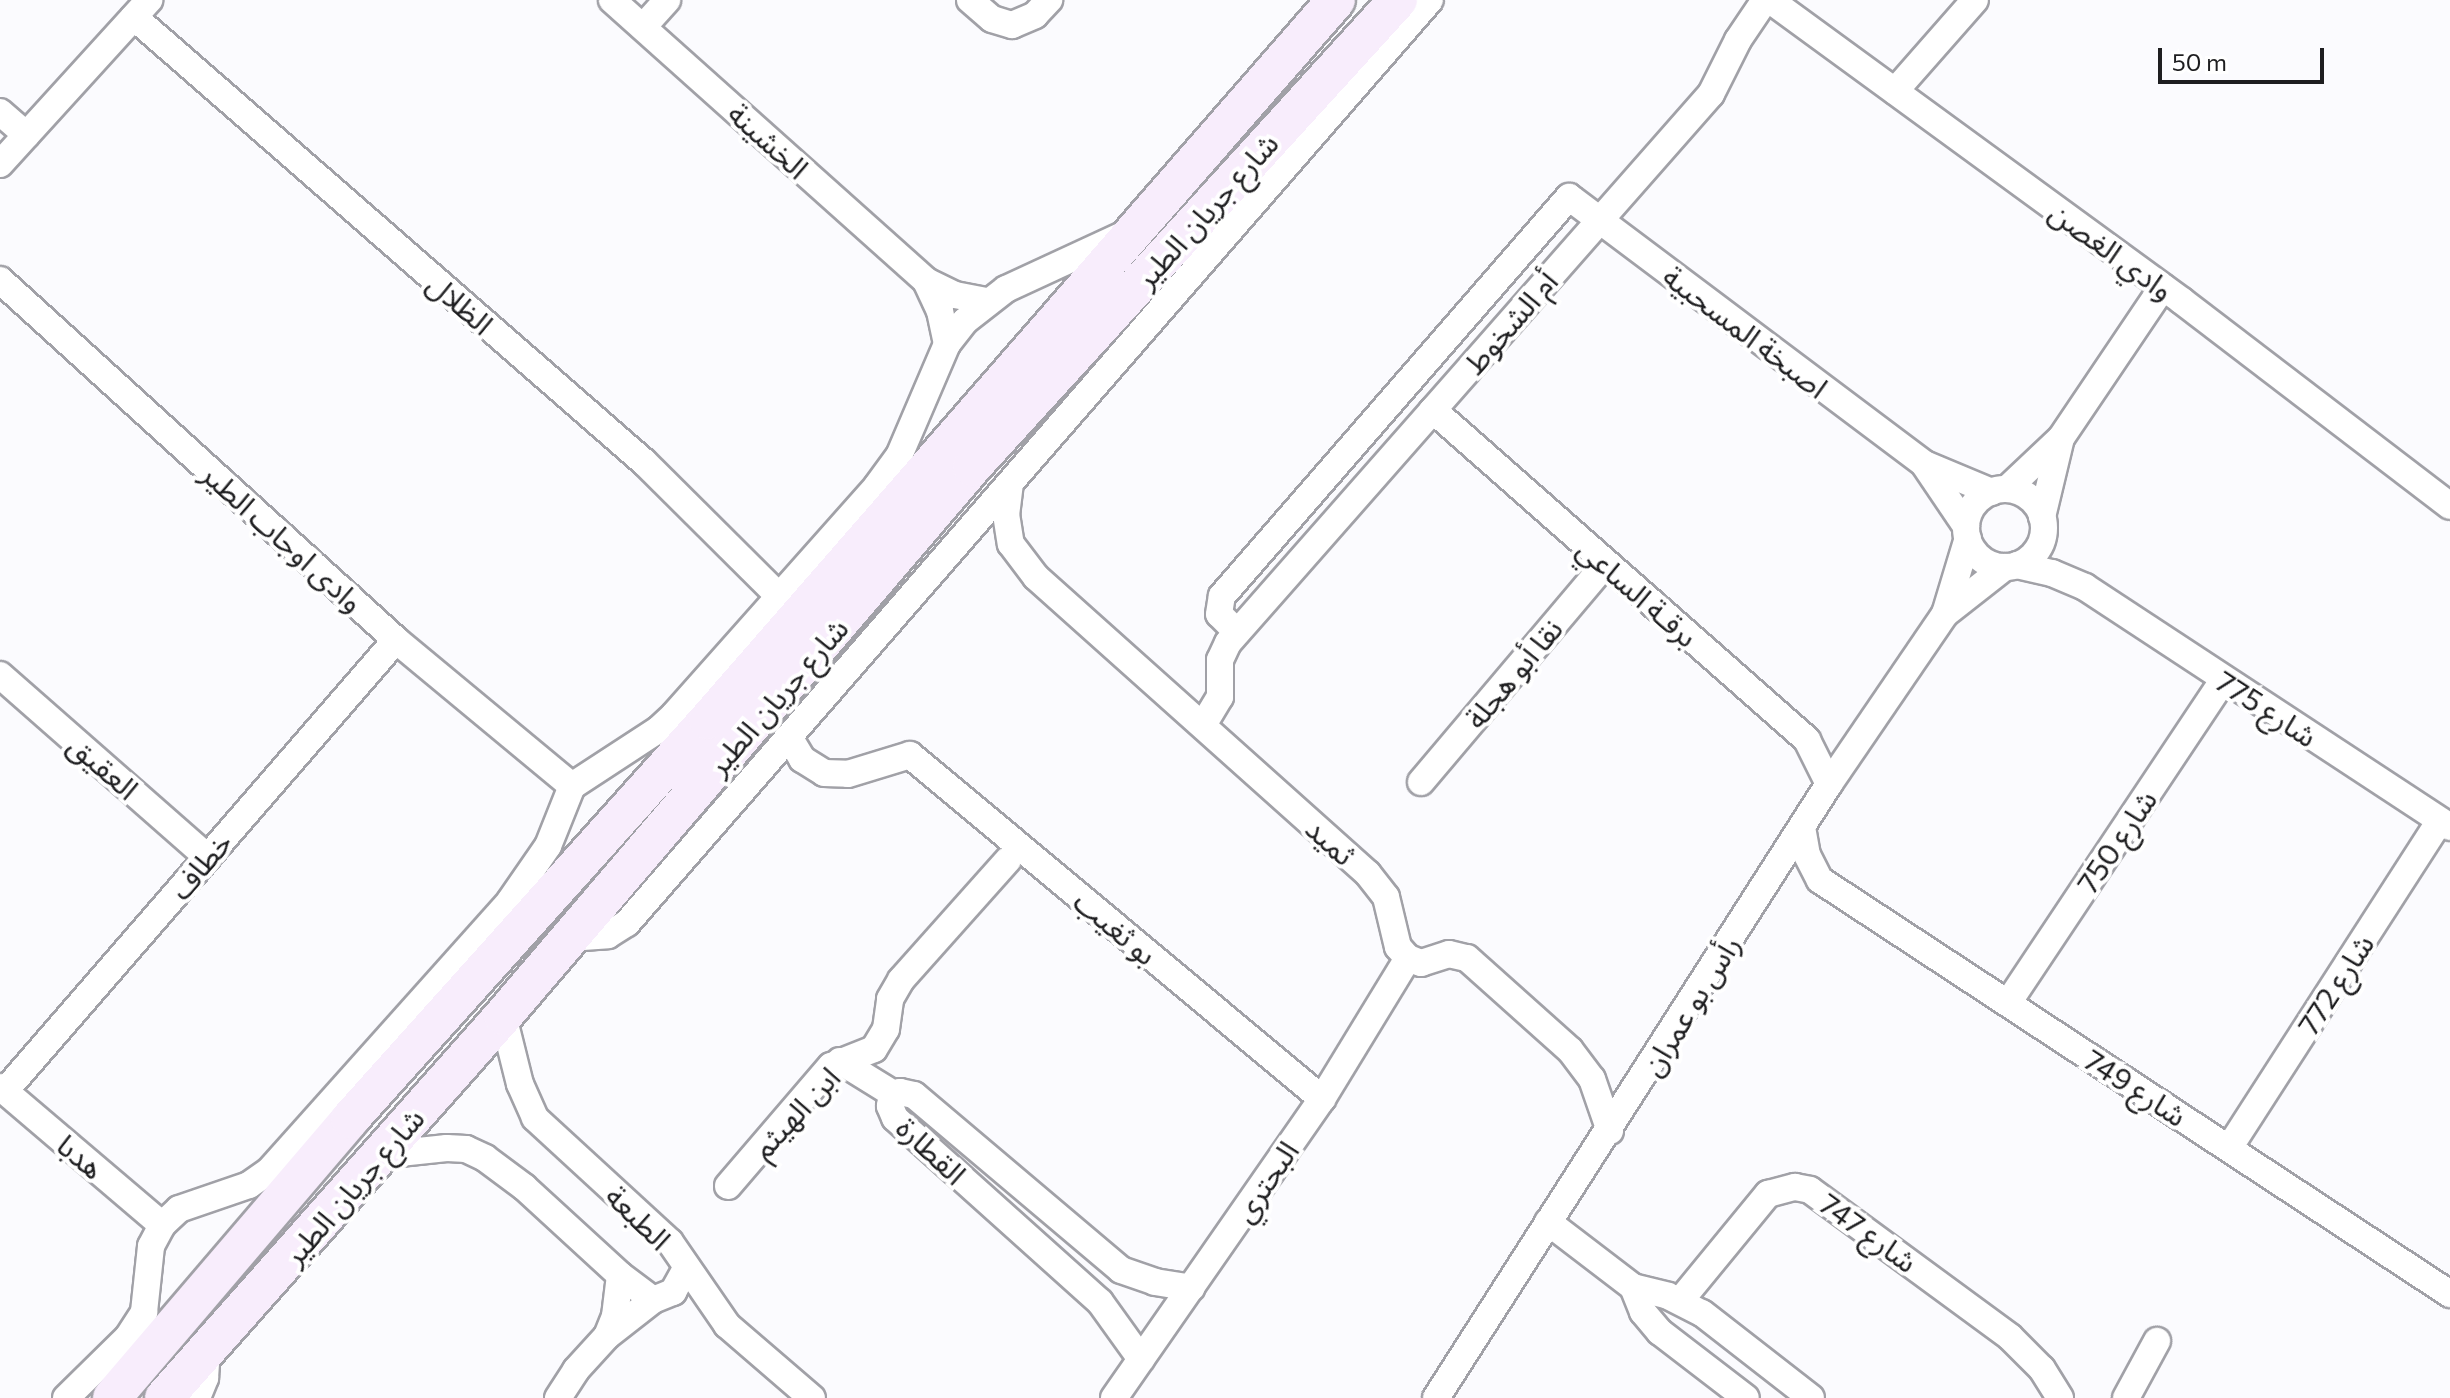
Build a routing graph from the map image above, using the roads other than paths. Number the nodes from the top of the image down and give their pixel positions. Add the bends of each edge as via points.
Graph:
1 (612, 0) edge
2 (667, 0) edge
3 (970, 0) edge
4 (1049, 0) edge
5 (1336, 0) edge
6 (1398, 0) edge
7 (1430, 0) edge
8 (1768, 0) edge
9 (1975, 0) edge
10 (141, 8) edge
11 (1312, 15) edge
12 (643, 27) junction
13 (1895, 91) junction
14 (0, 112) edge
15 (26, 135) junction
16 (1282, 149) junction
17 (0, 164) edge
18 (1569, 197) joint
19 (1599, 220) junction
20 (1141, 227) junction
21 (0, 280) edge
22 (926, 281) junction
23 (2163, 287) junction
24 (987, 301) junction
25 (947, 344) junction
26 (1433, 410) junction
27 (2061, 438) junction
28 (1353, 447) junction
29 (1924, 464) junction
30 (1379, 471) junction
31 (1010, 483) junction
32 (1999, 490) junction
33 (2450, 506) edge
34 (2043, 520) junction
35 (1967, 532) junction
36 (963, 536) junction
37 (1011, 544) junction
38 (1252, 562) junction
39 (1605, 564) junction
40 (2011, 566) junction
41 (1278, 583) junction
42 (2085, 587) junction
43 (781, 598) junction
44 (1945, 614) junction
45 (1237, 632) junction
46 (396, 640) junction
47 (0, 675) edge
48 (2224, 679) junction
49 (1203, 725) junction
50 (789, 737) junction
51 (1421, 782) dead end
52 (1829, 784) junction
53 (572, 786) junction
54 (2445, 824) edge
55 (1802, 827) junction
56 (207, 857) junction
57 (1008, 860) dead end
58 (1820, 880) junction
59 (1762, 891) junction
60 (569, 938) junction
61 (1408, 958) junction
62 (2008, 1003) junction
63 (503, 1016) junction
64 (415, 1046) junction
65 (840, 1061) junction
66 (449, 1077) junction
67 (2, 1089) edge
68 (895, 1095) junction
69 (1322, 1099) junction
70 (1610, 1131) junction
71 (2229, 1148) junction
72 (381, 1155) junction
73 (728, 1186) dead end
74 (1548, 1222) junction
75 (162, 1225) junction
76 (686, 1269) junction
77 (620, 1275) junction
78 (2446, 1283) edge
79 (1633, 1287) junction
80 (1192, 1288) junction
81 (653, 1300) junction
82 (1680, 1301) junction
83 (607, 1336) junction
84 (2157, 1341) dead end
85 (207, 1351) junction
86 (127, 1358) junction
87 (1141, 1359) junction
88 (66, 1398) edge
89 (112, 1398) edge
90 (164, 1398) edge
91 (197, 1398) edge
92 (558, 1398) edge
93 (812, 1398) edge
94 (1114, 1398) edge
95 (1436, 1398) edge
96 (1746, 1398) edge
97 (1811, 1398) edge
98 (2060, 1398) edge
99 (2126, 1398) edge

1 - 12 street, الخشينة
2 - 12 street
3 - 4 street via 992,19 1012,25 1035,15
5 - 11 street, شارع جريان الطير
6 - 16 street, شارع جريان الطير
7 - 16 street
8 - 13 street, وادي الغصن
8 - 19 street, أم الشخوط via 1738,40 1718,85
9 - 13 street
10 - 15 street
10 - 43 street, الظلال via 644,462
11 - 20 street, شارع جريان الطير
12 - 22 street, الخشينة
13 - 23 street, وادي الغصن
14 - 15 street
15 - 17 street
16 - 31 street
16 - 60 street, شارع جريان الطير via 972,467
18 - 19 street, اصبخة المسحبية
18 - 28 street, أم الشخوط
19 - 26 street, أم الشخوط
19 - 29 street, اصبخة المسحبية
20 - 24 street, شارع جريان الطير
20 - 64 street, شارع جريان الطير
21 - 46 street, وادى اوجاب الطير
22 - 24 street, الخشينة via 955,295
22 - 25 street, الخشينة
23 - 27 street
23 - 33 street, وادي الغصن
24 - 25 street, شارع جريان الطير
25 - 43 street, شارع جريان الطير via 890,471
26 - 30 street, أم الشخوط
26 - 39 street, برقـة الساعي
27 - 32 street
27 - 34 street
28 - 30 street
28 - 38 street, أم الشخوط
29 - 32 street, اصبخة المسحبية
29 - 35 street, اصبخة المسحبية
30 - 41 street, أم الشخوط
31 - 36 street
31 - 37 street via 1006,514
32 - 34 street via 2029,498
32 - 35 street via 1974,505
34 - 40 street via 2036,551
34 - 42 street, شارع 775
35 - 40 street via 1978,555
35 - 44 street, رأس بو عمران
36 - 37 street via 983,535
36 - 50 street
37 - 49 street, ثميد via 1036,577
38 - 41 street
38 - 45 street, أم الشخوط via 1219,601 1219,614
39 - 51 street, نقا أبو هجلة
39 - 52 street, برقـة الساعي via 1807,740
40 - 42 street, شارع 775 via 2052,573
40 - 44 street, رأس بو عمران
41 - 45 street, أم الشخوط
42 - 48 street, شارع 775
43 - 53 street, شارع جريان الطير via 659,729
44 - 52 street, رأس بو عمران
45 - 49 street, أم الشخوط via 1223,651 1220,697
46 - 53 street, وادى اوجاب الطير
46 - 56 street, خطاف
47 - 56 street, العقيق
48 - 54 street, شارع 775
48 - 62 street, شارع 750
49 - 61 street, ثميد via 1376,882 1386,897 1398,947
50 - 60 street via 627,923 608,935
50 - 69 street, بو ثغيب via 802,759 824,773 848,774 910,755
52 - 55 street, رأس بو عمران
53 - 75 street via 548,846 510,901 269,1171 249,1185 179,1209
54 - 71 street, شارع 772
55 - 58 street via 1807,855
55 - 59 street, رأس بو عمران
56 - 67 street, خطاف
57 - 65 street, ابن الهيثم via 901,980 874,1049
58 - 59 street via 1790,881
58 - 62 street, شارع 749
59 - 70 street, رأس بو عمران
60 - 63 street, شارع جريان الطير
61 - 69 street, البحتري
61 - 70 street via 1421,963 1455,954 1471,961 1584,1066
62 - 71 street, شارع 749
63 - 66 street, شارع جريان الطير
63 - 76 street, الطبعة via 520,1084 535,1118 670,1242
64 - 66 street
64 - 86 street, شارع جريان الطير
65 - 68 street
65 - 73 street, ابن الهيثم
66 - 72 street, شارع جريان الطير
67 - 75 street, هدبا
68 - 80 street, القطارة via 914,1095 1121,1270
68 - 87 street, القطارة via 890,1106 895,1118 1100,1302
69 - 80 street, البحتري
70 - 74 street, رأس بو عمران
71 - 78 street, شارع 749
72 - 77 street, الطبعة via 447,1148 485,1158
72 - 85 street, شارع جريان الطير
74 - 79 street
74 - 95 street, رأس بو عمران
75 - 86 street, شارع جريان الطير via 151,1246 144,1312
76 - 81 street via 673,1292
76 - 93 street, الطبعة via 727,1325
77 - 81 street, الطبعة
77 - 83 street
79 - 82 street
79 - 96 street via 1643,1312 1660,1332
80 - 87 street, البحتري
81 - 83 street
82 - 97 street
82 - 98 street, شارع 747 via 1757,1204 1781,1188 1810,1190 2010,1337 2042,1369
83 - 92 street
84 - 99 street
85 - 90 street, شارع جريان الطير
85 - 91 street
86 - 88 street, شارع جريان الطير
86 - 89 street, شارع جريان الطير
87 - 94 street, البحتري

